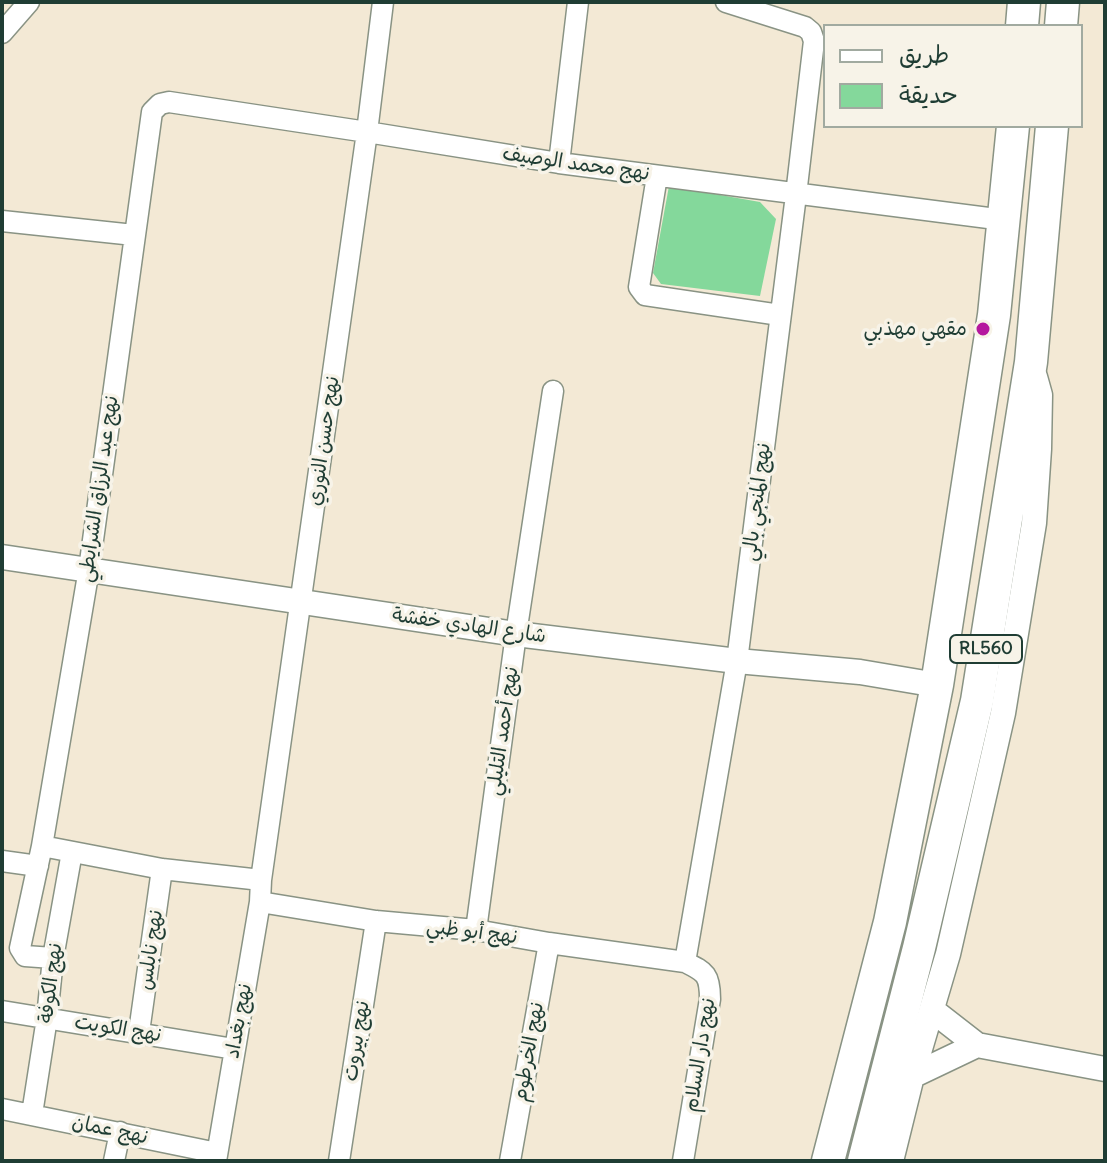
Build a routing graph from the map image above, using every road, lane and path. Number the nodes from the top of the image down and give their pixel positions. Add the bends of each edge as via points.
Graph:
1 (29, 2) edge
2 (383, 2) edge
3 (578, 2) edge
4 (726, 2) edge
5 (1024, 2) edge
6 (1063, 2) edge
7 (1022, 24) edge
8 (1061, 24) edge
9 (2, 33) edge
10 (152, 112) joint
11 (1013, 128) edge
12 (1052, 128) edge
13 (367, 132) junction
14 (559, 163) junction
15 (657, 176) junction
16 (796, 195) junction
17 (1004, 220) junction
18 (2, 221) edge
19 (134, 235) junction
20 (780, 315) junction
21 (1031, 362) junction
22 (553, 391) dead end
23 (2, 557) edge
24 (89, 569) junction
25 (302, 601) junction
26 (516, 634) junction
27 (737, 661) junction
28 (937, 685) junction
29 (72, 852) junction
30 (40, 856) junction
31 (2, 861) edge
32 (162, 869) junction
33 (261, 880) junction
34 (260, 902) junction
35 (376, 921) junction
36 (476, 930) junction
37 (549, 943) junction
38 (53, 958) junction
39 (685, 962) junction
40 (932, 1010) junction
41 (2, 1011) edge
42 (47, 1018) junction
43 (139, 1032) junction
44 (977, 1045) junction
45 (234, 1049) junction
46 (1105, 1069) edge
47 (912, 1076) junction
48 (2, 1109) edge
49 (32, 1114) junction
50 (120, 1132) junction
51 (216, 1157) edge
52 (114, 1161) edge
53 (339, 1161) edge
54 (510, 1161) edge
55 (683, 1161) edge
56 (828, 1161) edge
57 (864, 1161) edge
58 (891, 1161) edge

1 - 9 street
2 - 13 street, نهج حسن النوري
3 - 14 street
4 - 16 street, نهج المنجي بالي via 811,32
5 - 7 highway
6 - 8 highway
10 - 13 street, نهج محمد الوصيف via 169,102
10 - 19 street, نهج عبد الرزاق الشرايطي
11 - 17 highway, RL560
12 - 21 highway, RL560
13 - 14 street, نهج محمد الوصيف
13 - 25 street, نهج حسن النوري
14 - 15 street, نهج محمد الوصيف
15 - 16 street, نهج محمد الوصيف
15 - 20 street via 642,292
16 - 17 street, نهج محمد الوصيف
16 - 20 street, نهج المنجي بالي
17 - 28 highway, RL560
18 - 19 street
19 - 24 street, نهج عبد الرزاق الشرايطي
20 - 27 street, نهج المنجي بالي
21 - 40 street via 1040,395 1034,523 1003,713
21 - 57 highway, RL560 via 977,701
22 - 26 street, نهج أحمد التليلي
23 - 24 street, شارع الهادي خفشة
24 - 25 street, شارع الهادي خفشة
24 - 30 street, نهج عبد الرزاق الشرايطي
25 - 26 street, شارع الهادي خفشة
25 - 33 street, نهج حسن النوري
26 - 27 street, شارع الهادي خفشة
26 - 36 street, نهج أحمد التليلي
27 - 28 street, شارع الهادي خفشة
27 - 39 street, نهج المنجي بالي
28 - 56 highway, RL560 via 890,922
29 - 30 street
29 - 32 street
29 - 38 street, نهج الكوفة
30 - 31 street
30 - 38 street, نهج عبد الرزاق الشرايطي via 20,948 25,956
32 - 33 street
32 - 43 street, نهج نابلس
33 - 34 street, نهج بغداد
34 - 35 street, نهج أبو ظبي
34 - 45 street, نهج بغداد
35 - 36 street, نهج أبو ظبي
35 - 53 street, نهج بيروت
36 - 37 street, نهج أبو ظبي
37 - 39 street, نهج أبو ظبي
37 - 54 street, نهج الخرطوم
38 - 42 street, نهج الكوفة
39 - 55 street, نهج دار السلام via 707,976 710,999
40 - 44 street
40 - 47 street
41 - 42 street, نهج الكويت
42 - 43 street, نهج الكويت
42 - 49 street, نهج الكوفة
43 - 45 street, نهج الكويت
44 - 46 street
44 - 47 street
45 - 51 street, نهج بغداد
47 - 58 street
48 - 49 street, نهج عمان
49 - 50 street, نهج عمان
50 - 51 street, نهج عمان
50 - 52 street

